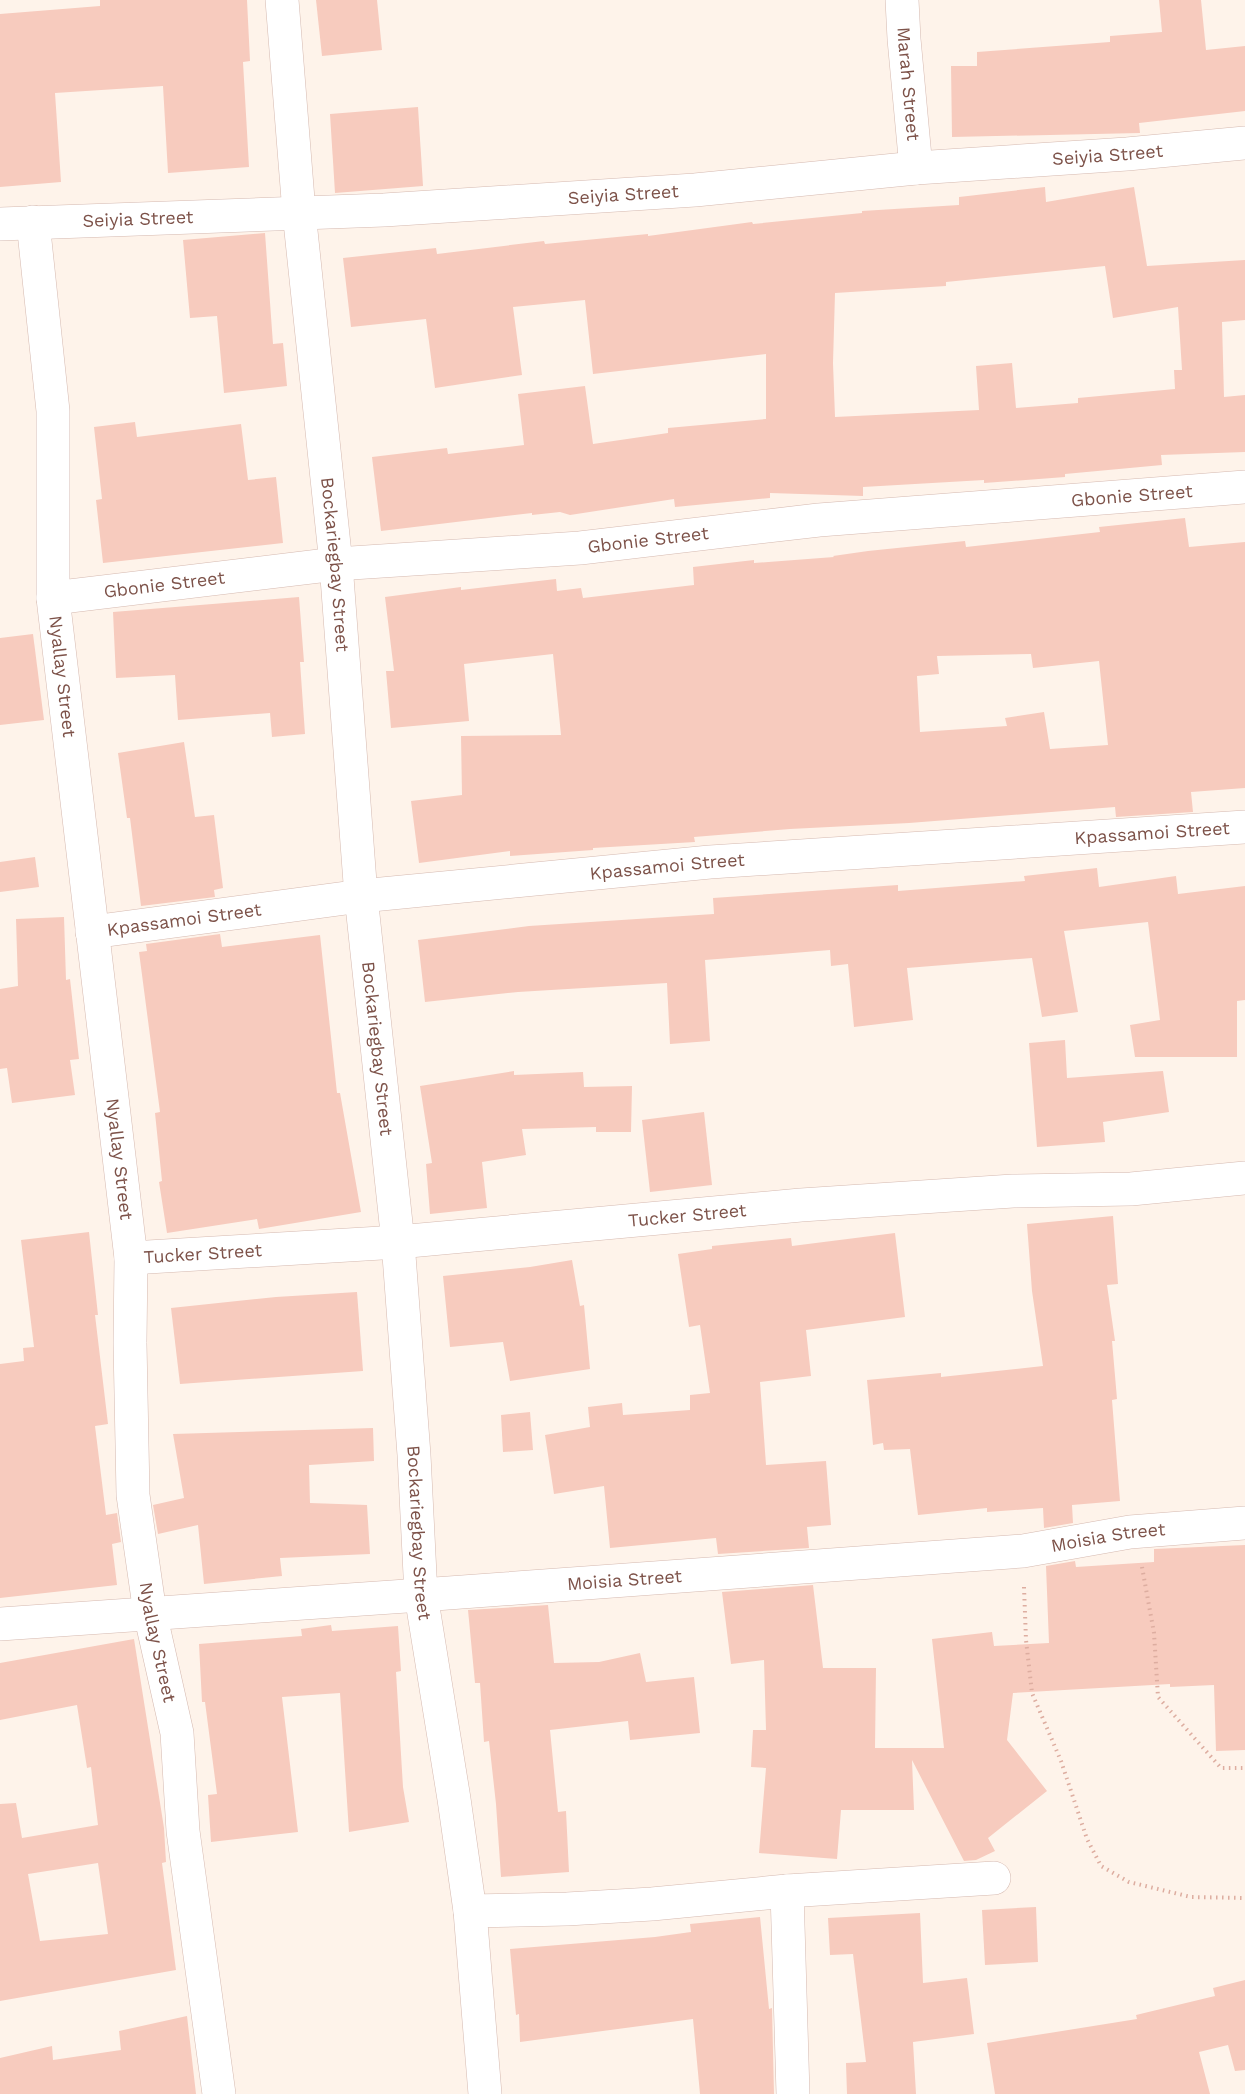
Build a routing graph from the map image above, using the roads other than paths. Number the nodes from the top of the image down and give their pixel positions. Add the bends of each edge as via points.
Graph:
1 (282, 0) edge
2 (902, 0) edge
3 (1245, 143) edge
4 (916, 168) junction
5 (299, 212) junction
6 (33, 222) junction
7 (0, 224) edge
8 (1245, 487) edge
9 (336, 564) junction
10 (53, 598) junction
11 (1245, 827) edge
12 (360, 896) junction
13 (92, 932) junction
14 (1245, 1178) edge
15 (398, 1242) junction
16 (131, 1258) junction
17 (1245, 1523) edge
18 (421, 1595) junction
19 (150, 1613) junction
20 (0, 1624) edge
21 (994, 1878) dead end
22 (786, 1891) junction
23 (470, 1911) junction
24 (219, 2094) edge
25 (485, 2094) edge
26 (793, 2094) edge

1 - 5 street, Bockariegbay Street
2 - 4 street, Marah Street
3 - 4 street, Seiyia Street
4 - 5 street, Seiyia Street via 695,190
5 - 6 street, Seiyia Street
5 - 9 street, Bockariegbay Street
6 - 7 street, Seiyia Street
6 - 10 street, Nyallay Street via 53,411
8 - 9 street, Gbonie Street via 819,520 580,548
9 - 10 street, Gbonie Street
9 - 12 street, Bockariegbay Street
10 - 13 street, Nyallay Street
11 - 12 street, Kpassamoi Street via 710,862
12 - 13 street, Kpassamoi Street
12 - 15 street, Bockariegbay Street
13 - 16 street, Nyallay Street
14 - 15 street, Tucker Street via 1131,1189 1013,1191 801,1205
15 - 16 street, Tucker Street
15 - 18 street, Bockariegbay Street
16 - 19 street, Nyallay Street via 133,1495
17 - 18 street, Moisia Street via 1130,1532 1023,1551
18 - 19 street, Moisia Street
18 - 23 street, Bockariegbay Street
19 - 20 street, Moisia Street
19 - 24 street, Nyallay Street via 177,1733 183,1831
21 - 22 street
22 - 23 street via 652,1904
22 - 26 street
23 - 25 street, Bockariegbay Street

